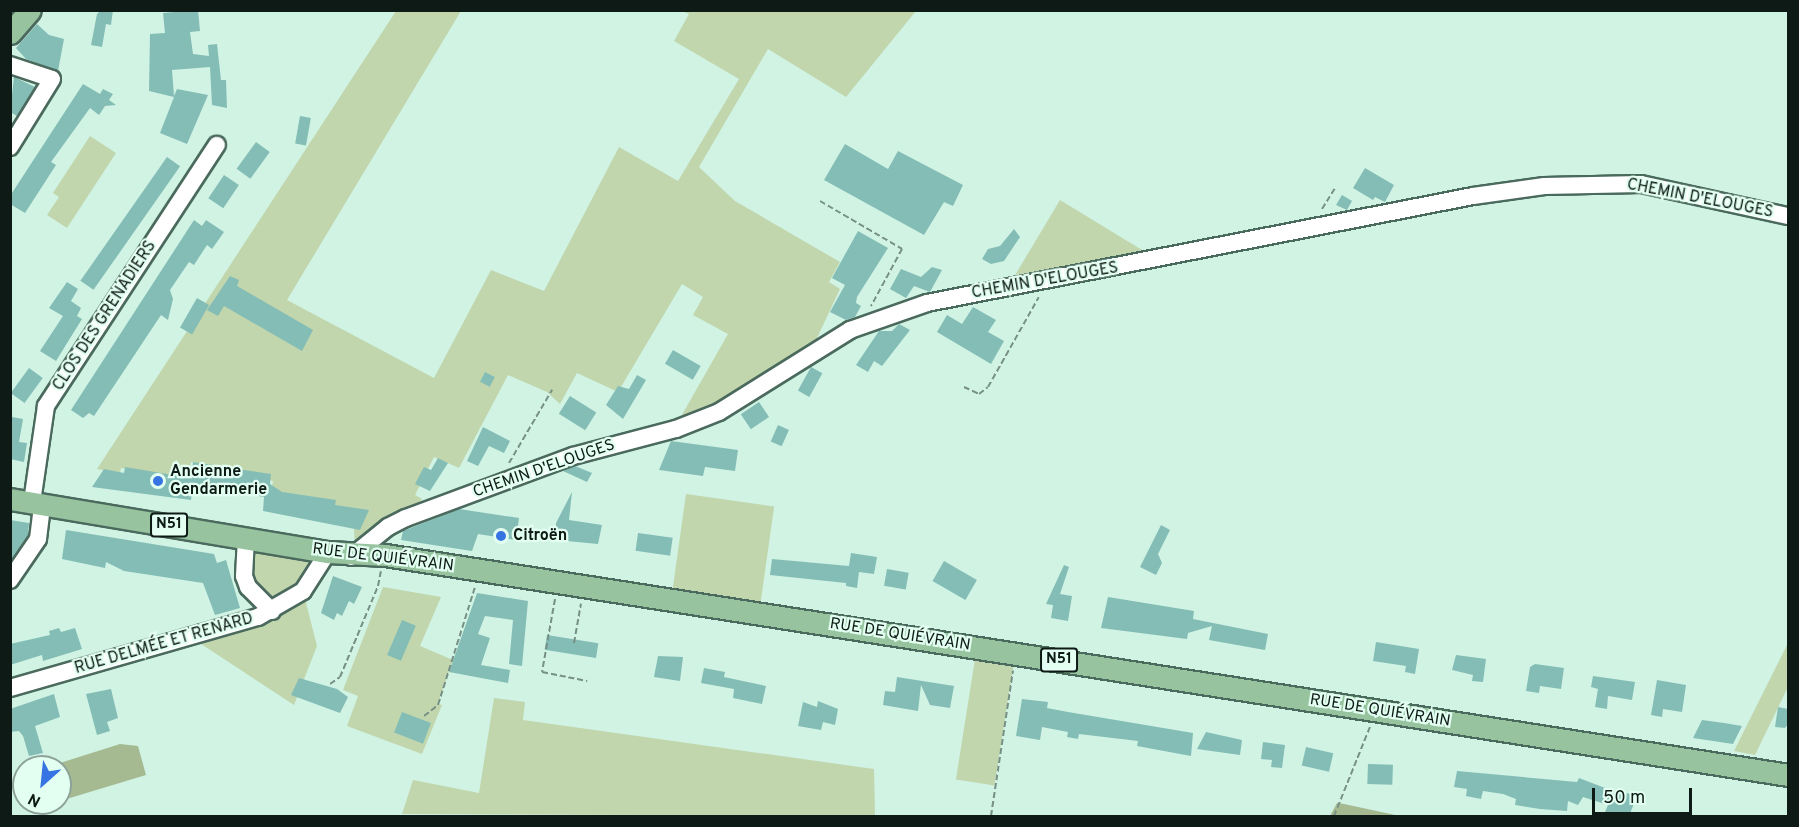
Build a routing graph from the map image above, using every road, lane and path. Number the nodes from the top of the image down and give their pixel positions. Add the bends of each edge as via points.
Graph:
1 (30, 10) edge
2 (10, 33) edge
3 (10, 64) edge
4 (218, 146) dead end
5 (10, 147) edge
6 (1335, 188) dead end
7 (820, 201) dead end
8 (1788, 216) edge
9 (1310, 230) junction
10 (1040, 281) junction
11 (866, 322) junction
12 (964, 387) dead end
13 (552, 390) dead end
14 (496, 484) junction
15 (10, 499) edge
16 (37, 503) junction
17 (246, 538) junction
18 (328, 552) junction
19 (352, 556) junction
20 (381, 567) junction
21 (10, 580) edge
22 (476, 582) junction
23 (556, 594) junction
24 (582, 599) junction
25 (272, 611) junction
26 (574, 643) dead end
27 (1014, 665) junction
28 (587, 681) dead end
29 (330, 684) dead end
30 (10, 688) edge
31 (424, 716) dead end
32 (1372, 721) junction
33 (1788, 775) edge
34 (1788, 786) edge
35 (991, 816) edge
36 (1334, 816) edge

1 - 2 main road
3 - 5 street via 52,79
4 - 16 street, CLOS DES GRENADIERS via 46,406
6 - 9 path
7 - 11 path via 902,249 866,315
8 - 9 street, CHEMIN D'ELOUGES via 1641,184 1589,183 1473,196
9 - 10 street, CHEMIN D'ELOUGES
10 - 11 street, CHEMIN D'ELOUGES via 927,303
10 - 12 path via 1038,301 988,387 979,394
11 - 14 street, CHEMIN D'ELOUGES via 719,412
13 - 14 path
14 - 19 street, CHEMIN D'ELOUGES via 406,518
15 - 16 main road, RUE DE QUIÉVRAIN / N51
16 - 17 main road, RUE DE QUIÉVRAIN / N51
16 - 21 street, CLOS DES GRENADIERS via 38,539
17 - 18 main road, RUE DE QUIÉVRAIN / N51
17 - 25 street via 242,562 246,582
18 - 19 main road, N51
18 - 25 street, RUE DELMÉE ET RENARD via 303,591
19 - 20 main road, N51
19 - 33 main road, RUE DE QUIÉVRAIN / N51 via 385,555
20 - 22 main road, RUE DE QUIÉVRAIN / N51
20 - 29 path via 378,586 340,677
22 - 23 main road, RUE DE QUIÉVRAIN / N51
22 - 31 path via 438,705
23 - 24 main road, RUE DE QUIÉVRAIN / N51
23 - 28 path via 542,672
24 - 26 path
24 - 27 main road, RUE DE QUIÉVRAIN / N51
25 - 30 street, RUE DELMÉE ET RENARD via 192,638
27 - 32 main road, RUE DE QUIÉVRAIN / N51
27 - 35 path
32 - 34 main road, RUE DE QUIÉVRAIN / N51
32 - 36 path

